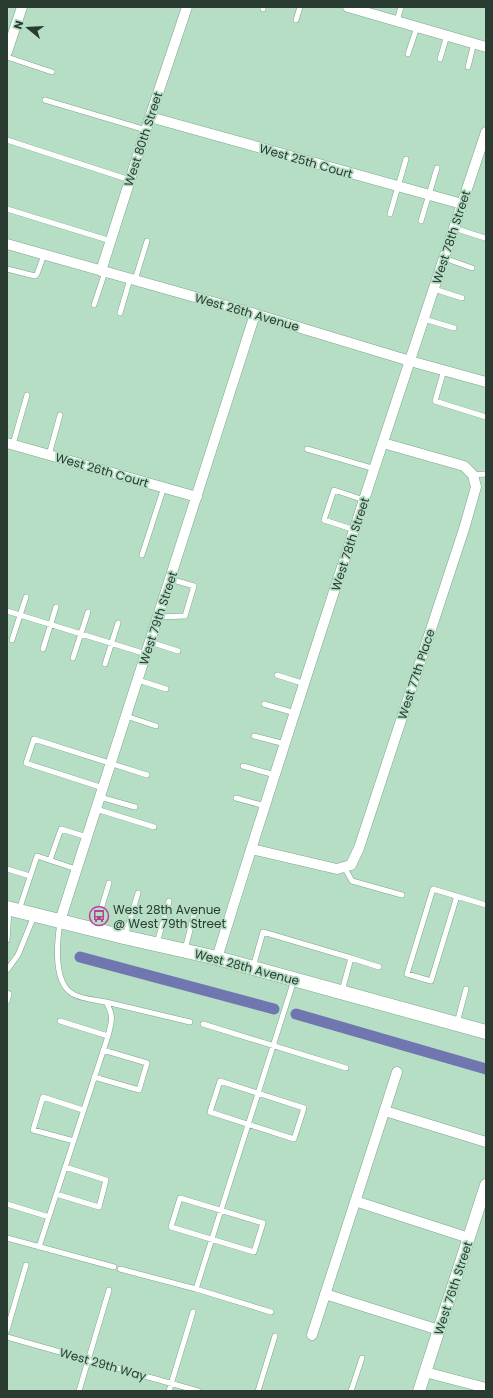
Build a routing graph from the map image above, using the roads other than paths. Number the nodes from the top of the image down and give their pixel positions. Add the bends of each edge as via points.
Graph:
1 (22, 7) edge
2 (187, 7) edge
3 (300, 7) edge
4 (348, 7) edge
5 (401, 7) edge
6 (296, 20) dead end
7 (397, 21) junction
8 (417, 27) junction
9 (447, 35) junction
10 (474, 43) junction
11 (486, 47) edge
12 (7, 52) edge
13 (408, 54) dead end
14 (7, 57) edge
15 (440, 59) dead end
16 (468, 67) dead end
17 (52, 72) dead end
18 (45, 100) dead end
19 (150, 117) junction
20 (146, 130) junction
21 (486, 132) edge
22 (7, 140) edge
23 (406, 159) dead end
24 (437, 168) dead end
25 (130, 180) junction
26 (398, 186) junction
27 (429, 195) junction
28 (462, 204) junction
29 (7, 209) edge
30 (390, 214) dead end
31 (421, 221) dead end
32 (454, 228) junction
33 (485, 238) edge
34 (111, 241) junction
35 (147, 241) dead end
36 (7, 244) edge
37 (44, 255) junction
38 (444, 258) junction
39 (472, 268) dead end
40 (7, 269) edge
41 (103, 271) junction
42 (133, 280) junction
43 (434, 289) junction
44 (462, 298) dead end
45 (94, 305) dead end
46 (120, 313) dead end
47 (255, 314) junction
48 (424, 319) junction
49 (454, 328) dead end
50 (410, 361) junction
51 (444, 370) junction
52 (486, 382) edge
53 (27, 395) dead end
54 (60, 415) dead end
55 (486, 417) edge
56 (383, 443) junction
57 (10, 444) edge
58 (307, 449) dead end
59 (49, 455) junction
60 (375, 469) junction
61 (486, 474) edge
62 (473, 475) junction
63 (164, 487) junction
64 (197, 497) junction
65 (364, 500) junction
66 (355, 530) junction
67 (142, 555) dead end
68 (170, 579) junction
69 (26, 597) dead end
70 (56, 607) dead end
71 (7, 611) edge
72 (88, 612) dead end
73 (20, 616) junction
74 (158, 616) junction
75 (118, 623) dead end
76 (50, 625) junction
77 (80, 634) junction
78 (12, 640) dead end
79 (150, 642) junction
80 (112, 644) junction
81 (43, 649) dead end
82 (178, 651) dead end
83 (146, 654) junction
84 (73, 658) dead end
85 (105, 664) dead end
86 (277, 675) dead end
87 (138, 680) junction
88 (305, 684) junction
89 (166, 689) dead end
90 (264, 704) dead end
91 (295, 713) junction
92 (126, 716) junction
93 (156, 726) dead end
94 (254, 736) dead end
95 (285, 744) junction
96 (111, 763) junction
97 (243, 766) dead end
98 (147, 774) dead end
99 (275, 775) junction
100 (101, 792) junction
101 (236, 798) dead end
102 (265, 806) junction
103 (135, 807) dead end
104 (96, 809) junction
105 (154, 827) dead end
106 (87, 837) junction
107 (251, 848) junction
108 (50, 860) junction
109 (344, 867) junction
110 (7, 869) edge
111 (76, 869) junction
112 (30, 876) junction
113 (109, 883) dead end
114 (138, 893) dead end
115 (402, 895) dead end
116 (457, 896) junction
117 (169, 901) dead end
118 (486, 905) edge
119 (12, 909) edge
120 (35, 915) junction
121 (194, 915) dead end
122 (60, 921) junction
123 (95, 930) junction
124 (124, 937) junction
125 (7, 940) edge
126 (156, 944) junction
127 (184, 950) junction
128 (217, 958) junction
129 (351, 958) junction
130 (379, 967) dead end
131 (253, 968) junction
132 (7, 970) edge
133 (294, 979) junction
134 (466, 989) dead end
135 (342, 992) junction
136 (7, 993) edge
137 (7, 1001) edge
138 (106, 1002) junction
139 (60, 1021) dead end
140 (190, 1022) dead end
141 (203, 1024) dead end
142 (456, 1024) junction
143 (486, 1032) edge
144 (108, 1036) junction
145 (273, 1046) junction
146 (103, 1050) junction
147 (346, 1068) dead end
148 (397, 1072) dead end
149 (94, 1077) junction
150 (258, 1093) junction
151 (83, 1110) junction
152 (385, 1111) junction
153 (248, 1124) junction
154 (74, 1141) junction
155 (486, 1142) edge
156 (65, 1167) junction
157 (486, 1185) edge
158 (56, 1194) junction
159 (355, 1201) junction
160 (7, 1204) edge
161 (221, 1210) junction
162 (49, 1217) junction
163 (7, 1238) edge
164 (469, 1238) junction
165 (212, 1239) junction
166 (40, 1247) junction
167 (26, 1265) dead end
168 (196, 1289) junction
169 (110, 1290) dead end
170 (325, 1294) junction
171 (193, 1312) dead end
172 (271, 1312) dead end
173 (7, 1330) edge
174 (439, 1330) junction
175 (312, 1335) dead end
176 (274, 1336) dead end
177 (7, 1337) edge
178 (362, 1358) dead end
179 (88, 1360) junction
180 (425, 1372) junction
181 (172, 1383) junction
182 (486, 1388) edge
183 (79, 1391) edge
184 (169, 1391) edge
185 (198, 1391) edge
186 (258, 1391) edge
187 (351, 1391) edge
188 (419, 1391) edge

1 - 12 street
2 - 19 street, West 80th Street
3 - 6 lane
4 - 7 street
5 - 7 lane
7 - 8 street
8 - 9 street
8 - 13 lane
9 - 10 street
9 - 15 lane
10 - 11 street
10 - 16 lane
14 - 17 lane
18 - 20 lane
19 - 20 street, West 80th Street
19 - 26 street, West 25th Court
20 - 25 street, West 80th Street
21 - 28 street, West 78th Street
22 - 25 lane
23 - 26 lane
24 - 27 lane
25 - 34 street, West 80th Street
26 - 27 street, West 25th Court
26 - 30 lane
27 - 28 street, West 25th Court
27 - 31 lane
28 - 32 street, West 78th Street
29 - 34 lane
32 - 33 lane
32 - 38 street, West 78th Street
34 - 41 street, West 80th Street
35 - 42 lane
36 - 37 street, West 26th Avenue
37 - 40 lane via 35,276
37 - 41 street, West 26th Avenue
38 - 39 lane
38 - 43 street, West 78th Street
41 - 42 street, West 26th Avenue
41 - 45 lane
42 - 46 lane
42 - 47 street, West 26th Avenue
43 - 44 lane
43 - 48 street, West 78th Street
47 - 50 street, West 26th Avenue
47 - 64 street, West 79th Street
48 - 49 lane
48 - 50 street, West 78th Street
50 - 51 street, West 26th Avenue
50 - 56 street, West 78th Street
51 - 52 street, West 26th Avenue
51 - 55 lane via 435,401
53 - 57 lane
54 - 59 lane
56 - 60 street, West 78th Street
56 - 62 street via 464,466
57 - 59 street, West 26th Court
58 - 60 lane
59 - 63 street, West 26th Court
60 - 65 street, West 78th Street
61 - 62 lane
62 - 109 street, West 77th Place via 476,487 462,536 359,848 351,865
63 - 64 street, West 26th Court
63 - 67 lane
64 - 68 street, West 79th Street
65 - 66 street, West 78th Street
65 - 66 lane via 334,490 324,520
66 - 88 street, West 78th Street
68 - 74 street, West 79th Street
68 - 74 lane via 194,586 185,616
69 - 73 lane
70 - 76 lane
71 - 73 lane
72 - 77 lane
73 - 76 lane
73 - 78 lane
74 - 79 street, West 79th Street
75 - 80 lane
76 - 77 lane
76 - 81 lane
77 - 80 lane
77 - 84 lane
79 - 82 lane
79 - 83 street, West 79th Street
80 - 83 lane
80 - 85 lane
83 - 87 street, West 79th Street
86 - 88 lane
87 - 89 lane
87 - 92 street, West 79th Street
88 - 91 street, West 78th Street
90 - 91 lane
91 - 95 street, West 78th Street
92 - 93 lane
92 - 96 street, West 79th Street
94 - 95 lane
95 - 99 street, West 78th Street
96 - 98 lane
96 - 100 street, West 79th Street
96 - 100 lane via 34,739 26,763
97 - 99 lane
99 - 102 street, West 78th Street
100 - 103 lane
100 - 104 street, West 79th Street
101 - 102 lane
102 - 107 street, West 78th Street
104 - 105 lane
104 - 106 street, West 79th Street
106 - 108 lane via 61,829
106 - 111 street, West 79th Street
107 - 109 street via 337,869
107 - 128 street, West 78th Street
108 - 111 lane
108 - 112 lane via 37,856
109 - 115 lane via 352,881
110 - 112 lane
111 - 122 street, West 79th Street
112 - 119 lane
113 - 123 lane
114 - 124 lane
116 - 116 lane via 433,889 407,974 431,981
116 - 118 lane
117 - 126 lane
119 - 120 main road, West 28th Avenue
119 - 125 lane
120 - 122 main road, West 28th Avenue
120 - 132 lane via 18,955
121 - 127 lane
122 - 123 main road, West 28th Avenue
122 - 138 lane via 57,941 61,979 66,989 74,995
123 - 124 main road, West 28th Avenue
124 - 126 main road, West 28th Avenue
126 - 127 main road, West 28th Avenue
127 - 128 main road, West 28th Avenue
128 - 131 main road, West 28th Avenue
129 - 130 lane
129 - 131 lane via 263,932
129 - 135 lane
131 - 133 main road, West 28th Avenue
133 - 135 main road, West 28th Avenue
133 - 145 lane
134 - 142 lane
135 - 142 main road, West 28th Avenue
136 - 137 lane
138 - 140 lane
138 - 144 lane via 112,1013
139 - 144 lane
141 - 145 lane
142 - 143 main road, West 28th Avenue
144 - 146 lane
145 - 147 lane
145 - 150 lane
146 - 149 lane
146 - 149 lane via 147,1062 139,1090
148 - 152 street
149 - 151 lane
150 - 153 lane
150 - 153 lane via 220,1081 210,1112
150 - 153 lane via 304,1108 294,1139
151 - 154 lane
151 - 154 lane via 43,1097 33,1130
152 - 155 street
152 - 159 street
153 - 161 lane
154 - 156 lane
156 - 158 lane
156 - 158 lane via 106,1180 99,1207
157 - 164 street, West 76th Street
158 - 162 lane
159 - 164 street
159 - 170 street
160 - 162 lane
161 - 165 lane
161 - 165 lane via 180,1198 171,1227
161 - 165 lane via 263,1223 254,1252
162 - 166 lane
163 - 166 lane
164 - 174 street, West 76th Street
165 - 168 lane
166 - 168 lane
167 - 173 lane
168 - 172 lane
169 - 179 lane
170 - 174 street
170 - 175 street
171 - 181 lane
174 - 180 street, West 76th Street
176 - 186 lane
177 - 179 lane, West 29th Way
178 - 187 lane
179 - 181 lane, West 29th Way
179 - 183 lane
180 - 182 street
180 - 188 street, West 76th Street
181 - 184 lane
181 - 185 lane, West 29th Way

